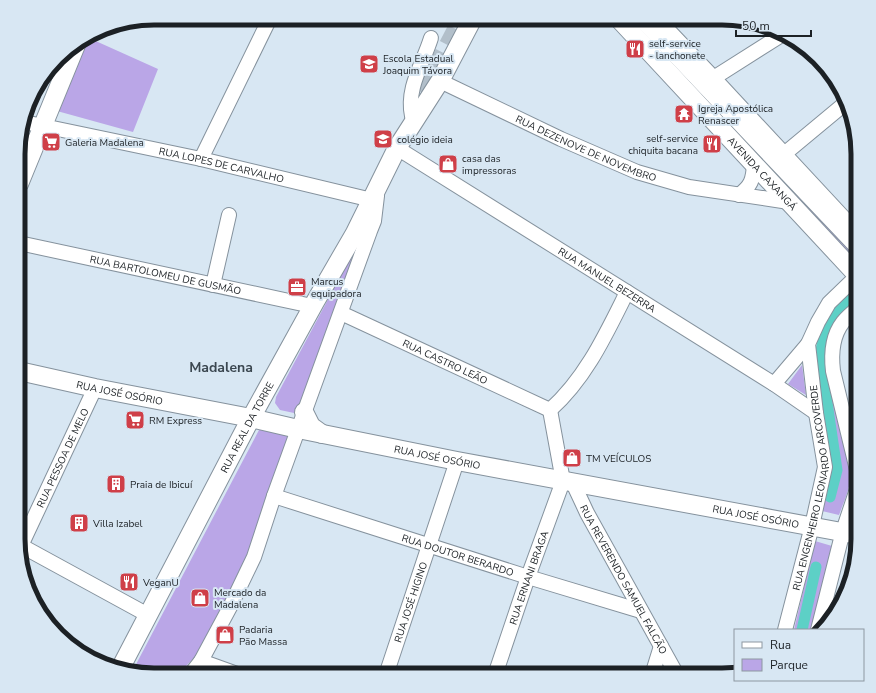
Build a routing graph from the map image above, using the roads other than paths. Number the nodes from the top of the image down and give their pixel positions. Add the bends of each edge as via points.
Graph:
1 (267, 25) edge
2 (469, 25) edge
3 (625, 25) edge
4 (633, 25) edge
5 (646, 25) edge
6 (661, 25) edge
7 (431, 38) dead end
8 (777, 38) edge
9 (72, 55) edge
10 (712, 79) junction
11 (440, 81) junction
12 (423, 93) tunnel mouth
13 (842, 107) edge
14 (412, 116) junction
15 (29, 123) edge
16 (42, 126) junction
17 (397, 148) junction
18 (783, 156) junction
19 (201, 159) junction
20 (754, 164) junction
21 (25, 169) edge
22 (375, 194) junction
23 (739, 195) junction
24 (789, 202) junction
25 (229, 215) dead end
26 (851, 229) edge
27 (851, 242) edge
28 (25, 244) edge
29 (851, 265) edge
30 (851, 266) edge
31 (851, 280) edge
32 (213, 285) junction
33 (627, 292) junction
34 (312, 306) junction
35 (341, 312) junction
36 (851, 315) edge
37 (808, 344) junction
38 (25, 372) edge
39 (774, 384) junction
40 (95, 388) junction
41 (550, 410) junction
42 (304, 412) junction
43 (816, 413) junction
44 (251, 418) junction
45 (298, 430) junction
46 (322, 434) junction
47 (851, 444) edge
48 (457, 461) junction
49 (568, 482) junction
50 (274, 496) junction
51 (812, 526) junction
52 (850, 533) edge
53 (25, 534) edge
54 (428, 546) junction
55 (25, 549) edge
56 (528, 577) junction
57 (642, 611) junction
58 (148, 615) junction
59 (821, 622) edge
60 (785, 629) edge
61 (661, 646) junction
62 (201, 661) junction
63 (122, 664) edge
64 (196, 668) edge
65 (220, 668) edge
66 (388, 668) edge
67 (497, 668) edge
68 (654, 668) edge
69 (673, 668) edge

1 - 19 street
2 - 11 main road, RUA REAL DA TORRE
3 - 20 main road, AVENIDA CAXANGÁ
4 - 29 street
5 - 27 street
6 - 10 main road
7 - 14 street via 411,94
8 - 10 street
9 - 16 main road
10 - 18 main road
11 - 17 main road, RUA REAL DA TORRE
11 - 23 street, RUA DEZENOVE DE NOVEMBRO via 561,140 637,172 690,187
12 - 14 main road
13 - 18 street
14 - 17 main road
15 - 16 street, RUA LOPES DE CARVALHO
16 - 19 street, RUA LOPES DE CARVALHO
16 - 21 main road
17 - 22 main road, RUA REAL DA TORRE
17 - 33 street, RUA MANUEL BEZERRA
18 - 26 main road
19 - 22 street, RUA LOPES DE CARVALHO
20 - 23 street via 750,185
20 - 24 main road, AVENIDA CAXANGÁ
22 - 34 main road, RUA REAL DA TORRE
22 - 35 street, RUA REAL DA TORRE via 374,221
23 - 24 street, RUA DEZENOVE DE NOVEMBRO
24 - 30 main road, AVENIDA CAXANGÁ
25 - 32 street
28 - 32 street, RUA BARTOLOMEU DE GUSMÃO
31 - 37 street via 829,302
32 - 34 street, RUA BARTOLOMEU DE GUSMÃO
33 - 39 street, RUA MANUEL BEZERRA
33 - 41 street via 600,346 580,378
34 - 44 main road, RUA REAL DA TORRE
35 - 41 street, RUA CASTRO LEÃO
35 - 42 street, RUA REAL DA TORRE
36 - 47 street via 833,342 832,358
37 - 39 street
37 - 43 street, RUA ENGENHEIRO LEONARDO ARCOVERDE
38 - 40 main road, RUA JOSÉ OSÓRIO
39 - 43 street, RUA MANUEL BEZERRA
40 - 44 main road, RUA JOSÉ OSÓRIO
40 - 53 street, RUA PESSOA DE MELO
41 - 49 street, RUA REVERENDO SAMUEL FALCÃO
42 - 45 street, RUA REAL DA TORRE
42 - 46 main road via 311,426
43 - 51 street, RUA ENGENHEIRO LEONARDO ARCOVERDE via 825,467
44 - 45 main road, RUA JOSÉ OSÓRIO
44 - 58 main road, RUA REAL DA TORRE
45 - 46 main road, RUA JOSÉ OSÓRIO
45 - 50 street, RUA REAL DA TORRE
46 - 48 main road, RUA JOSÉ OSÓRIO
48 - 49 main road, RUA JOSÉ OSÓRIO
48 - 54 street, RUA JOSÉ HIGINO
49 - 51 main road, RUA JOSÉ OSÓRIO
49 - 56 street, RUA ERNANI BRAGA
49 - 57 street, RUA REVERENDO SAMUEL FALCÃO
50 - 54 street, RUA DOUTOR BERARDO
50 - 62 street, RUA REAL DA TORRE via 254,557
51 - 52 main road, RUA JOSÉ OSÓRIO
51 - 60 street, RUA ENGENHEIRO LEONARDO ARCOVERDE
52 - 59 street
54 - 56 street, RUA DOUTOR BERARDO
54 - 66 street, RUA JOSÉ HIGINO
55 - 58 street
56 - 57 street, RUA DOUTOR BERARDO
56 - 67 street, RUA ERNANI BRAGA
57 - 61 street, RUA REVERENDO SAMUEL FALCÃO
58 - 63 main road, RUA REAL DA TORRE
61 - 68 street
61 - 69 street, RUA REVERENDO SAMUEL FALCÃO
62 - 64 street, RUA REAL DA TORRE
62 - 65 street

